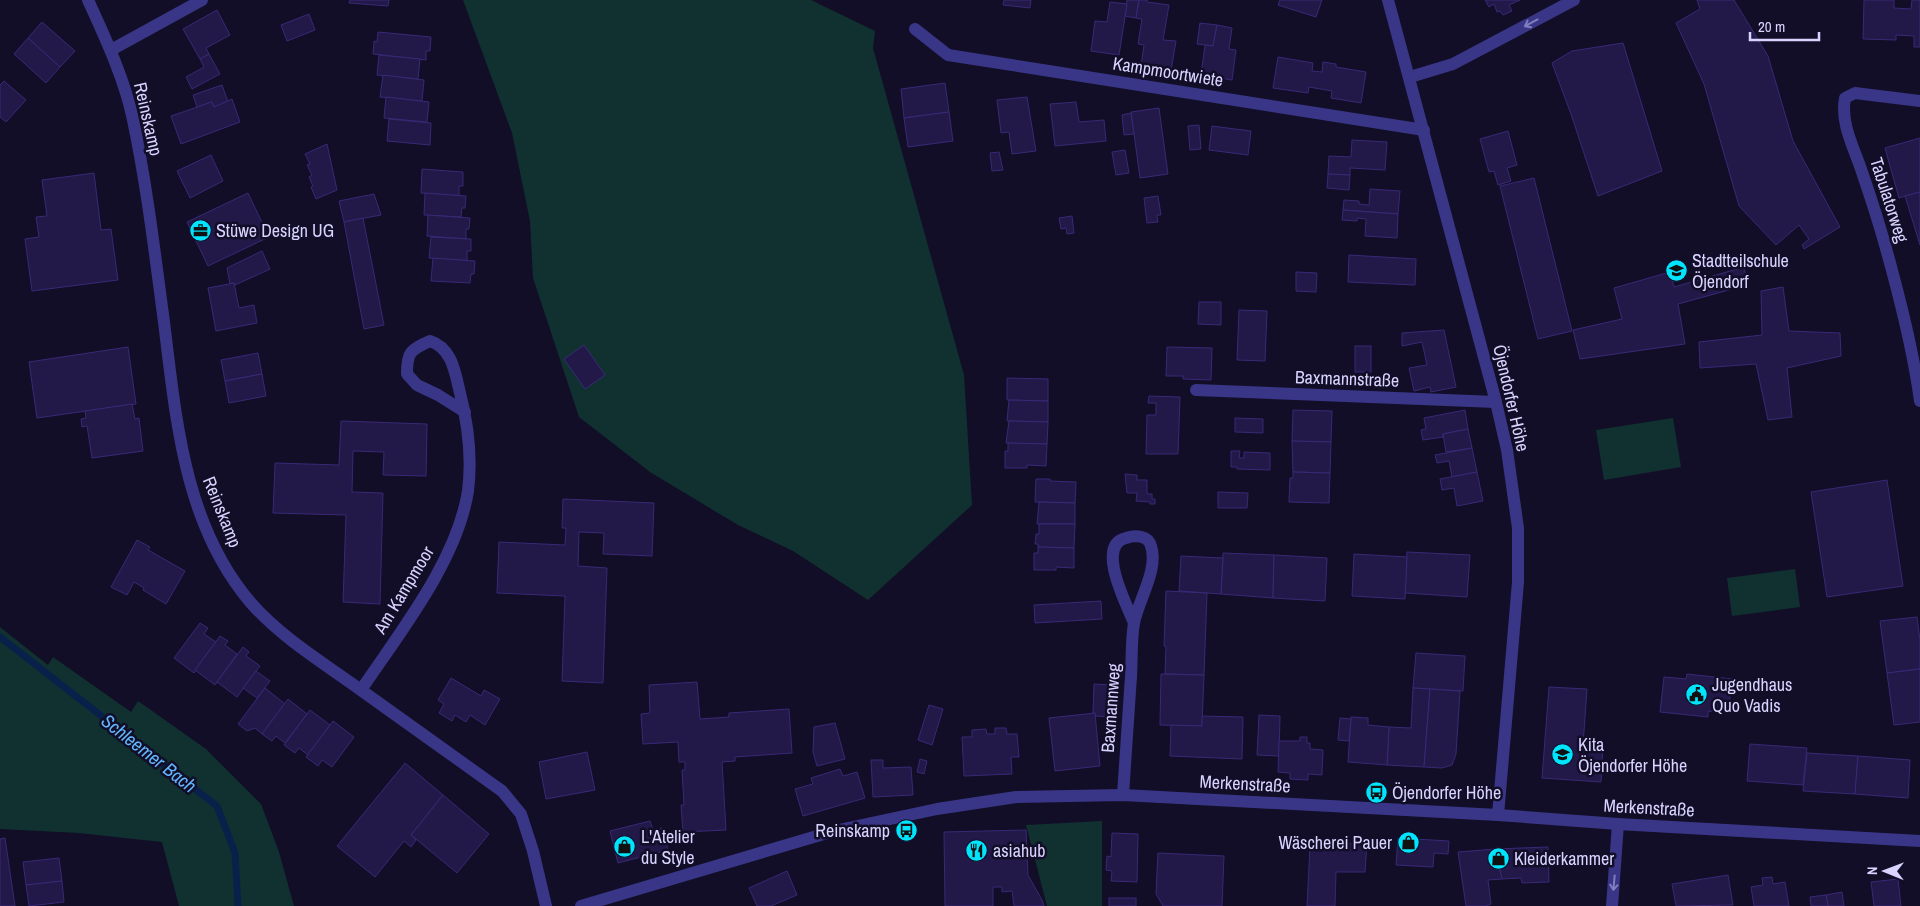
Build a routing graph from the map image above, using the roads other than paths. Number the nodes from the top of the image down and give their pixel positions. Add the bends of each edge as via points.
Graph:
1 (88, 0) edge
2 (202, 0) edge
3 (1388, 0) edge
4 (1574, 0) edge
5 (916, 29) dead end
6 (111, 50) junction
7 (1410, 77) junction
8 (1920, 101) edge
9 (1424, 130) junction
10 (1196, 390) dead end
11 (1920, 401) edge
12 (1496, 402) junction
13 (465, 412) junction
14 (1134, 622) junction
15 (361, 690) junction
16 (1123, 795) junction
17 (1498, 815) junction
18 (1618, 824) junction
19 (1920, 841) edge
20 (546, 906) edge
21 (582, 906) edge
22 (1612, 906) edge

1 - 6 street, Reinskamp
2 - 6 street
3 - 7 street, Öjendorfer Höhe
4 -> 7 street via 1453,64
5 - 9 street, Kampmoortwiete via 948,55
6 - 15 street, Reinskamp via 133,118 178,435 192,491 214,546 252,604 290,640
7 - 9 street, Öjendorfer Höhe
8 - 11 street, Tabulatorweg via 1855,93 1845,98 1842,110 1890,263
9 - 12 street, Öjendorfer Höhe
10 - 12 street, Baxmannstraße
12 - 17 street, Öjendorfer Höhe via 1507,450 1518,528 1518,582
13 - 13 street, Am Kampmoor via 449,355 430,341 416,347 407,358 407,374 417,385
13 - 15 street, Am Kampmoor via 469,450 468,490 459,528 439,572
14 - 14 street, Baxmannweg via 1153,554 1151,544 1145,538 1135,536 1123,538 1115,545 1112,556 1118,586
14 - 16 street, Baxmannweg
15 - 20 street, Reinskamp via 502,790 521,814
16 - 17 street, Merkenstraße
16 - 21 street, Merkenstraße via 1016,797 861,824
17 - 18 street, Merkenstraße
18 - 19 street, Merkenstraße
18 -> 22 street

